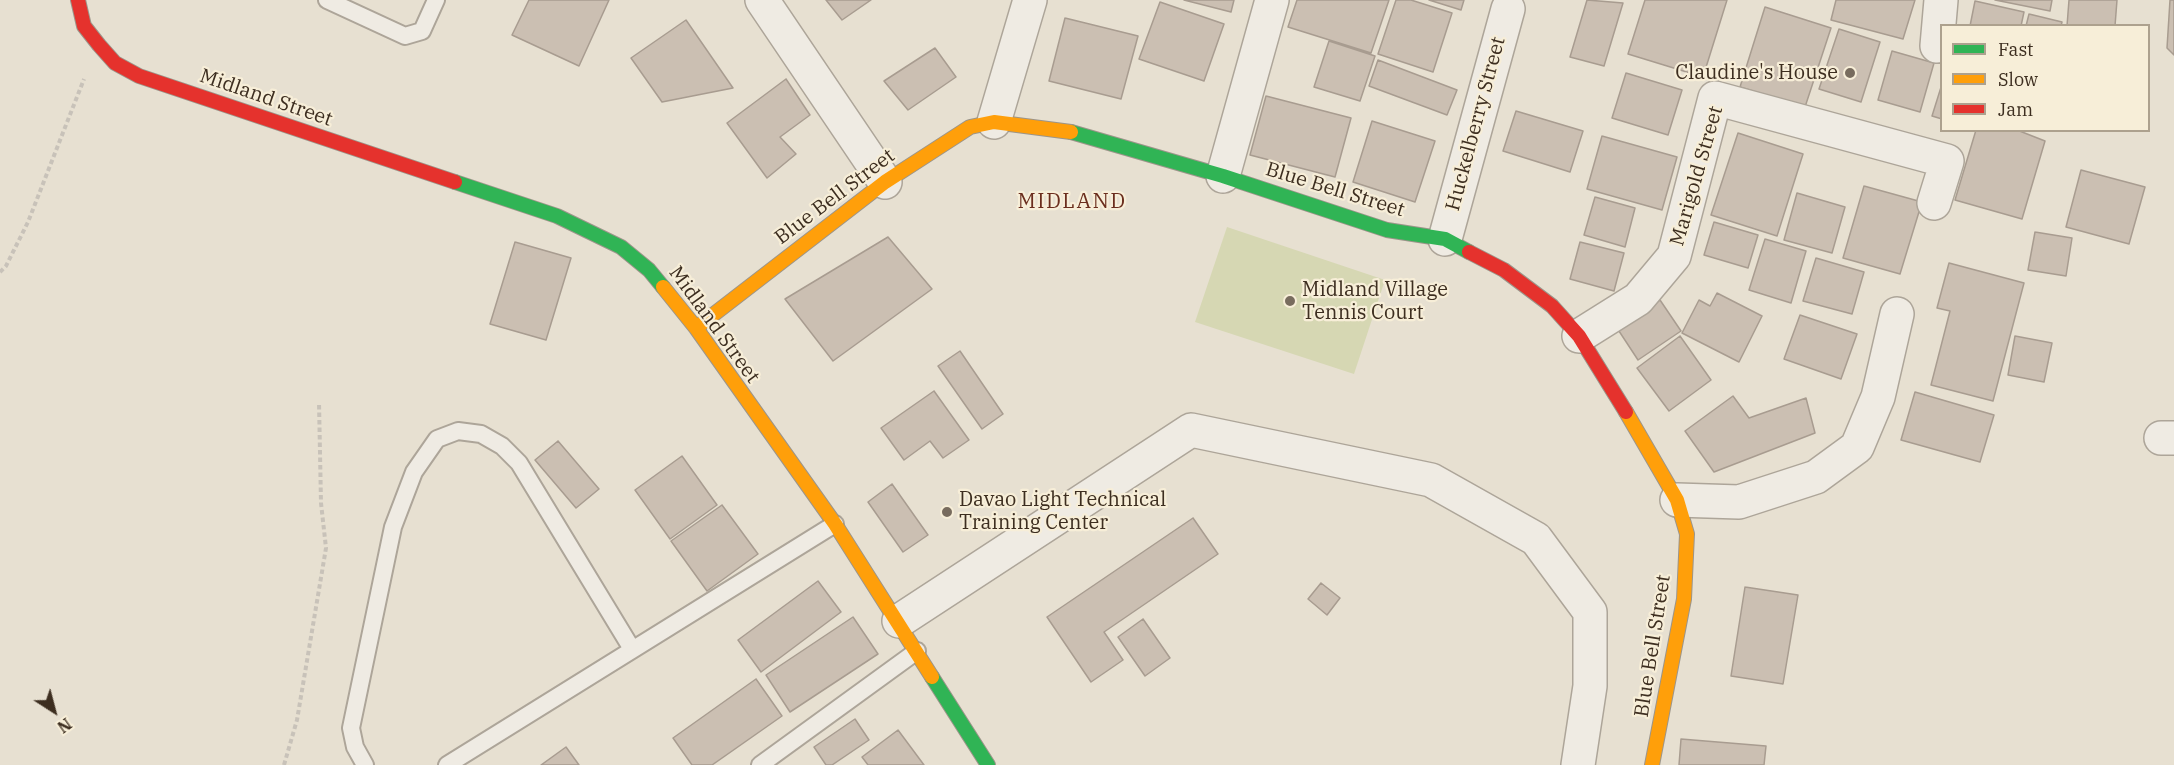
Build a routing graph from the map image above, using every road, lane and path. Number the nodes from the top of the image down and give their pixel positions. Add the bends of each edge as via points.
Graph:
1 (78, 0) edge
2 (327, 0) edge
3 (436, 0) edge
4 (762, 0) edge
5 (1029, 0) edge
6 (1272, 0) edge
7 (1941, 0) edge
8 (1508, 9) dead end
9 (99, 45) junction
10 (1937, 46) dead end
11 (994, 122) junction
12 (1223, 176) junction
13 (885, 182) junction
14 (1934, 203) dead end
15 (1445, 239) junction
16 (0, 272) edge
17 (1897, 314) dead end
18 (696, 328) junction
19 (1579, 336) junction
20 (319, 402) dead end
21 (1677, 500) junction
22 (836, 524) junction
23 (899, 621) junction
24 (632, 649) junction
25 (917, 651) junction
26 (284, 765) edge
27 (365, 765) edge
28 (447, 765) edge
29 (760, 765) edge
30 (988, 765) edge
31 (1578, 765) edge
32 (1652, 765) edge

1 - 9 street, Midland Street via 84,26
2 - 3 lane via 405,36 422,31
4 - 13 street
5 - 11 street
6 - 12 street
7 - 10 street
8 - 15 street, Huckelberry Street
9 - 16 path via 28,222
9 - 18 street, Midland Street via 115,63 139,76 557,216 621,247 649,270
11 - 12 street, Blue Bell Street via 1071,132
11 - 13 street, Blue Bell Street via 970,127 942,142
12 - 15 street, Blue Bell Street via 1388,230
13 - 18 street, Blue Bell Street
14 - 19 street, Marigold Street via 1947,161 1715,98 1674,256 1638,299
15 - 19 street, Blue Bell Street via 1504,270 1552,306
17 - 21 street via 1878,397 1857,447 1816,477 1740,502
18 - 22 street, Midland Street
19 - 21 street, Blue Bell Street
20 - 26 path via 326,548 297,720
21 - 32 street, Blue Bell Street via 1687,534 1684,599
22 - 23 street, Midland Street
22 - 24 lane
23 - 25 street, Midland Street
23 - 31 street via 1191,430 1431,480 1536,539 1590,612 1590,686
24 - 27 lane via 519,463 482,434 458,431 437,439 414,472 393,527 351,728
24 - 28 lane
25 - 29 lane
25 - 30 street, Midland Street

